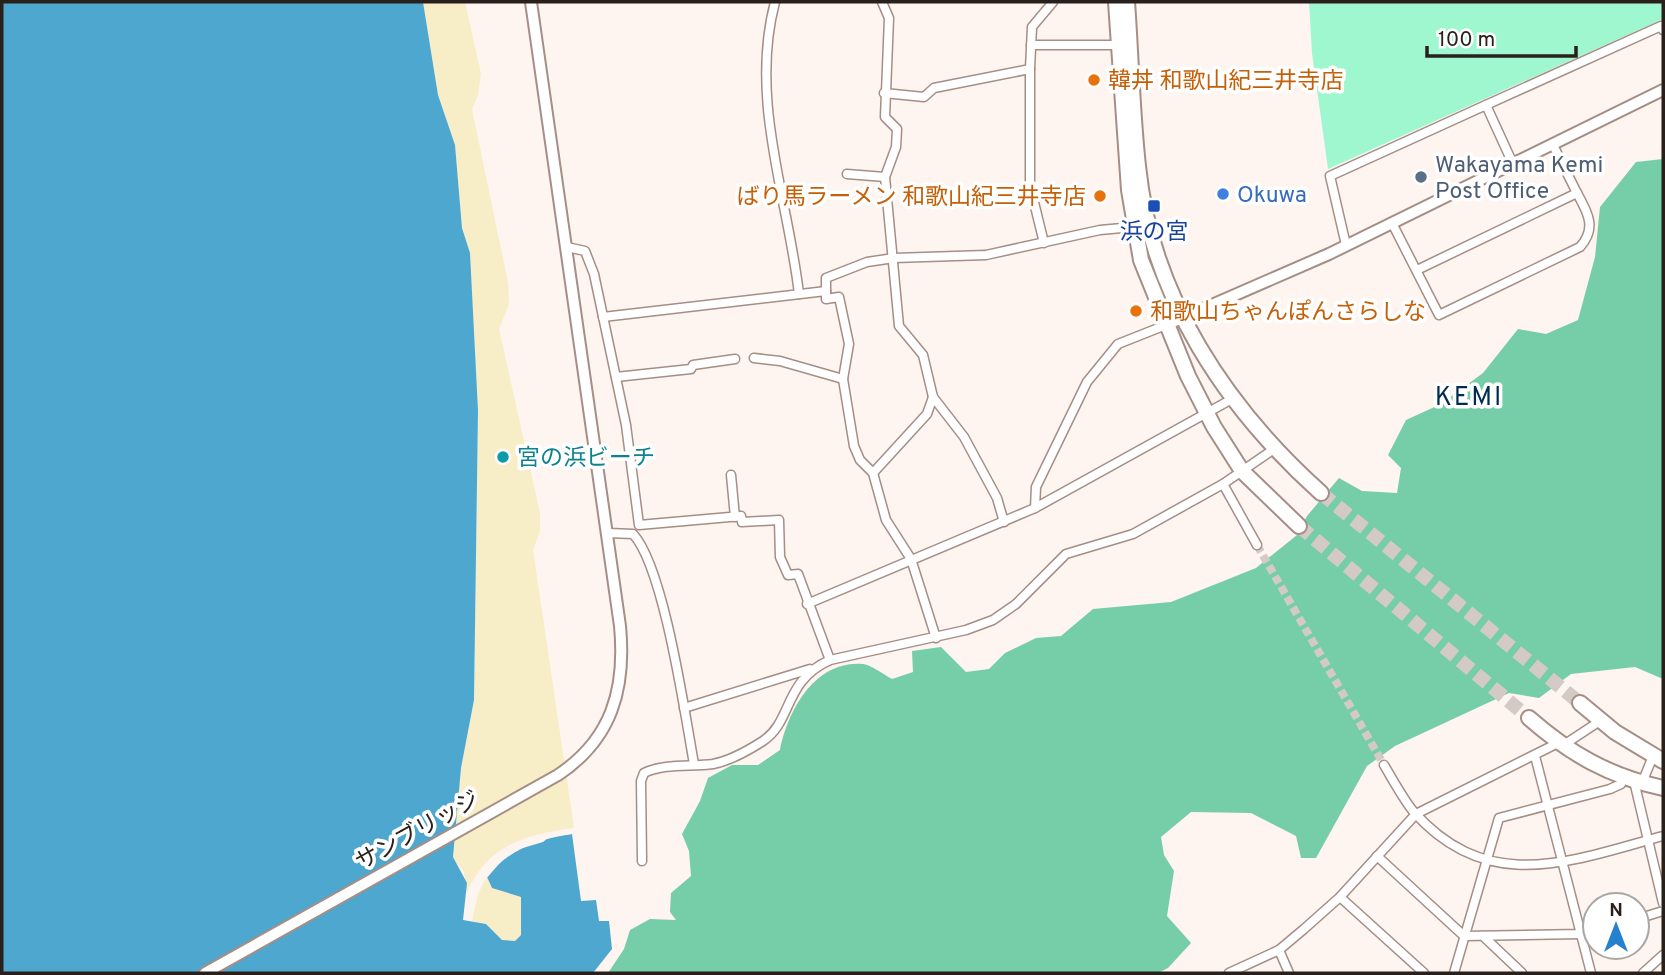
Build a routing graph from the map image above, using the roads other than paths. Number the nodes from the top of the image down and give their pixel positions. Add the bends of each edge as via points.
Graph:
1 (531, 2) edge
2 (775, 2) edge
3 (881, 2) edge
4 (1053, 2) edge
5 (1116, 2) edge
6 (1127, 2) edge
7 (1663, 27) edge
8 (1031, 45) junction
9 (1119, 45) junction
10 (1030, 69) junction
11 (1663, 90) edge
12 (884, 93) junction
13 (1486, 105) junction
14 (1553, 145) junction
15 (1513, 164) junction
16 (847, 174) dead end
17 (885, 177) junction
18 (1577, 193) junction
19 (1392, 223) junction
20 (1133, 227) junction
21 (1044, 243) junction
22 (1346, 246) junction
23 (567, 247) junction
24 (894, 258) junction
25 (1417, 270) junction
26 (826, 291) junction
27 (799, 294) junction
28 (603, 317) junction
29 (1183, 318) junction
30 (1167, 326) junction
31 (754, 358) dead end
32 (735, 359) dead end
33 (616, 377) junction
34 (843, 379) junction
35 (933, 397) junction
36 (1232, 399) junction
37 (1206, 412) junction
38 (1274, 449) junction
39 (1242, 471) junction
40 (873, 473) junction
41 (731, 475) dead end
42 (1223, 484) junction
43 (1321, 493) tunnel mouth
44 (1035, 508) junction
45 (735, 517) junction
46 (1004, 522) junction
47 (639, 524) junction
48 (1299, 526) tunnel mouth
49 (608, 533) junction
50 (633, 534) junction
51 (1257, 545) tunnel mouth
52 (911, 559) junction
53 (807, 604) junction
54 (936, 638) junction
55 (830, 660) junction
56 (813, 668) junction
57 (1580, 703) tunnel mouth
58 (684, 708) junction
59 (1528, 718) tunnel mouth
60 (1600, 721) junction
61 (1560, 745) junction
62 (1535, 756) junction
63 (1658, 758) edge
64 (694, 764) junction
65 (1384, 765) tunnel mouth
66 (1633, 780) junction
67 (1663, 788) edge
68 (1546, 805) junction
69 (1413, 810) junction
70 (1663, 836) edge
71 (1646, 840) junction
72 (1377, 856) junction
73 (1486, 860) junction
74 (642, 861) dead end
75 (1562, 864) junction
76 (1340, 897) junction
77 (1663, 903) edge
78 (1581, 934) joint
79 (1464, 936) junction
80 (1483, 936) junction
81 (1279, 950) junction
82 (1663, 955) edge
83 (205, 973) edge
84 (1229, 973) edge
85 (1289, 973) edge
86 (1424, 973) edge
87 (1454, 973) edge
88 (1522, 973) edge
89 (1643, 973) edge

1 - 23 street, サンブリッジ
2 - 27 street via 770,25 768,130
3 - 12 street via 889,18
4 - 8 street via 1032,27
5 - 9 highway
6 - 29 highway via 1141,188 1159,259
7 - 13 street
8 - 9 street
8 - 10 street
9 - 20 highway
10 - 12 street via 934,88 924,97
10 - 21 street via 1030,186
11 - 14 street
12 - 17 street via 885,117 897,129
13 - 15 street
13 - 22 street via 1329,176
14 - 15 street
14 - 18 street
15 - 19 street
16 - 17 street
17 - 24 street
18 - 25 street
18 - 25 street via 1591,219 1589,236 1580,247 1439,315
19 - 22 street
19 - 25 street
20 - 21 street
20 - 30 highway
21 - 24 street via 986,255
22 - 29 street
23 - 28 street via 580,248 588,257
23 - 49 street, サンブリッジ
24 - 26 street via 867,262 826,278
24 - 35 street via 899,326 923,355
26 - 27 street
26 - 34 street via 826,299 839,297 849,344
27 - 28 street
28 - 33 street
29 - 30 street
29 - 36 highway
30 - 37 highway
30 - 44 street via 1118,344 1087,382 1036,487
31 - 34 street
32 - 33 street
33 - 47 street
34 - 40 street via 854,446
35 - 40 street via 927,414
35 - 46 street via 964,437 997,498
36 - 37 street
36 - 38 highway
37 - 39 highway
37 - 44 street
38 - 39 street
38 - 43 highway
39 - 42 street
39 - 48 highway
40 - 52 street via 886,520
41 - 45 street
42 - 51 street
42 - 54 street via 1133,534 1066,554 1016,604 993,620
44 - 46 street
45 - 47 street
45 - 53 street via 741,516 742,522 779,520 780,556 788,575 798,575
46 - 52 street
47 - 50 street
49 - 50 street
49 - 83 street, サンブリッジ via 621,643 619,693 601,735 571,766
50 - 58 street via 661,600
52 - 53 street
52 - 54 street
53 - 55 street
54 - 55 street
55 - 56 street
56 - 58 street
56 - 64 street via 763,741 717,763
57 - 60 highway
58 - 64 street
59 - 61 highway
60 - 61 street
60 - 63 highway
61 - 62 street
61 - 66 highway via 1587,762
62 - 68 street
62 - 69 street
63 - 66 street
64 - 74 street via 641,776
65 - 69 street
66 - 67 highway
66 - 68 street
66 - 71 street
68 - 73 street via 1499,818
68 - 75 street
69 - 72 street
69 - 73 street via 1441,836
70 - 71 street
71 - 75 street
71 - 77 street
72 - 76 street
72 - 79 street
73 - 75 street via 1517,866
73 - 79 street
75 - 78 street
76 - 81 street
76 - 86 street
78 - 80 street
79 - 80 street
79 - 87 street
80 - 88 street
81 - 84 street
81 - 85 street
82 - 89 street

